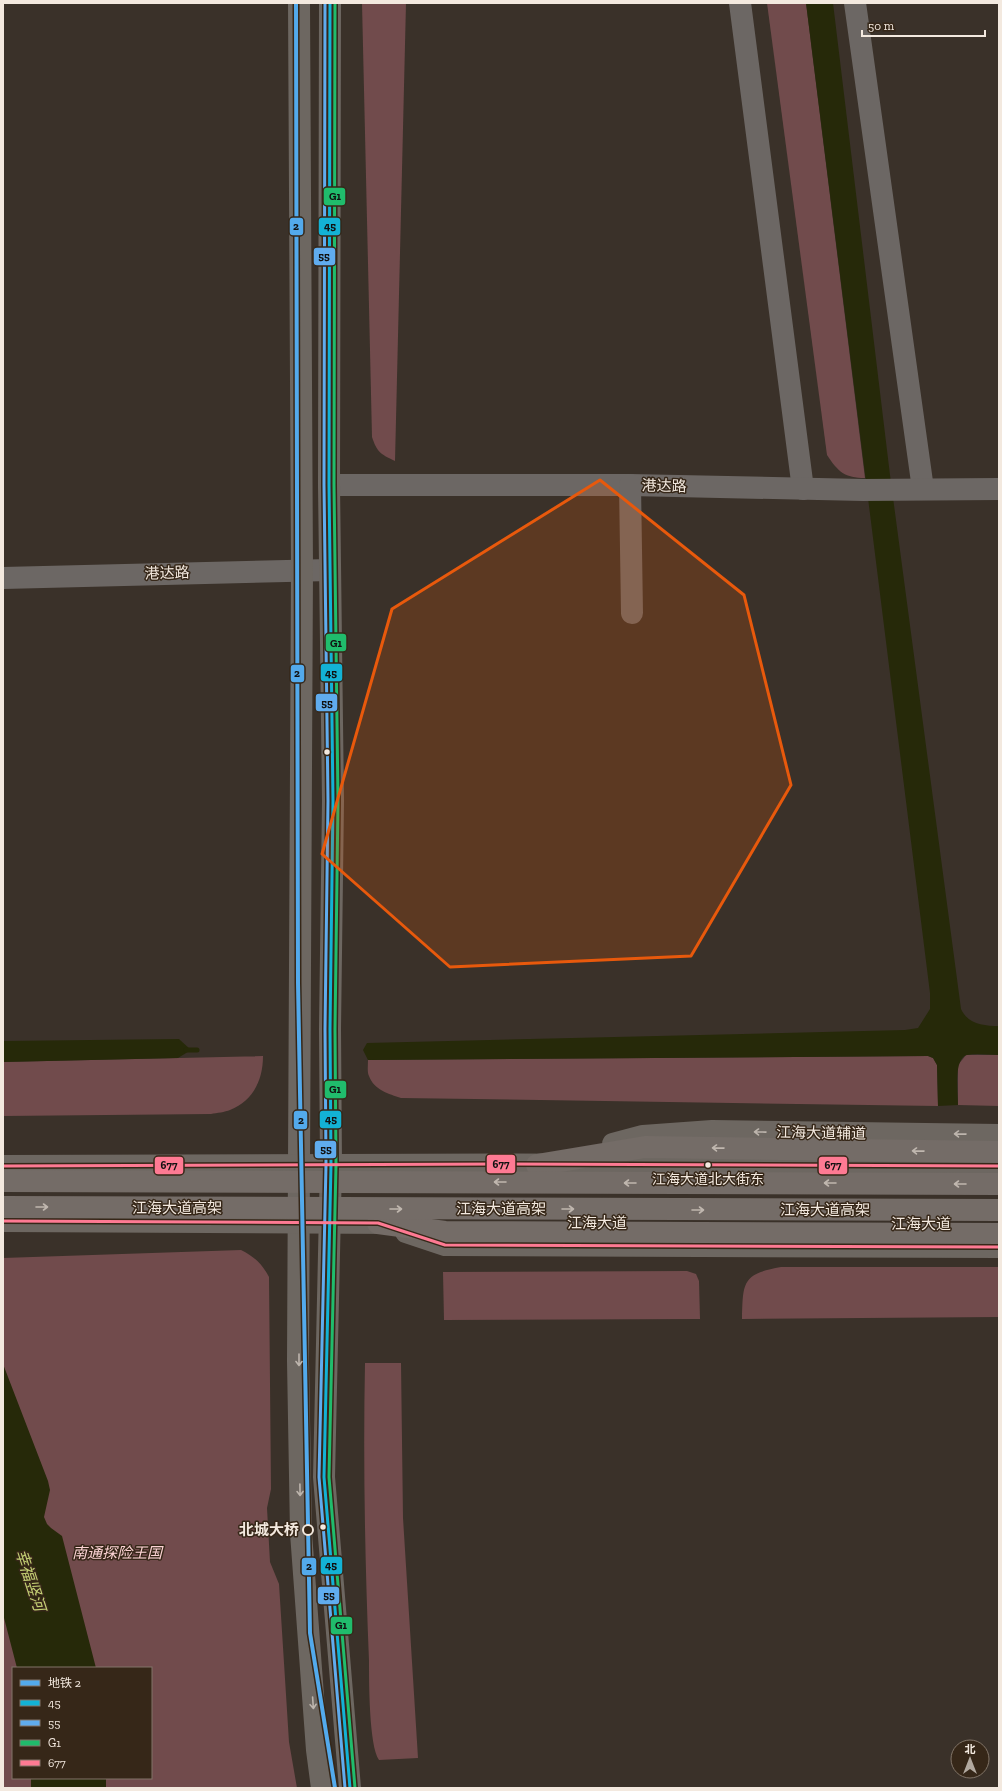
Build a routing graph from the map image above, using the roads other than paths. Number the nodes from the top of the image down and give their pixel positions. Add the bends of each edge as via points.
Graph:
1 (299, 3) edge
2 (330, 3) edge
3 (740, 3) edge
4 (855, 3) edge
5 (330, 485) junction
6 (630, 485) junction
7 (803, 489) junction
8 (923, 489) junction
9 (999, 490) edge
10 (302, 570) junction
11 (330, 570) junction
12 (3, 578) edge
13 (632, 613) dead end
14 (999, 1135) edge
15 (644, 1142) junction
16 (999, 1152) edge
17 (299, 1165) junction
18 (331, 1165) junction
19 (3, 1166) edge
20 (537, 1166) junction
21 (999, 1166) edge
22 (3, 1181) edge
23 (999, 1184) edge
24 (3, 1207) edge
25 (999, 1210) edge
26 (3, 1221) edge
27 (329, 1222) junction
28 (300, 1223) junction
29 (378, 1223) junction
30 (999, 1224) edge
31 (999, 1234) edge
32 (999, 1247) edge
33 (322, 1788) edge
34 (350, 1788) edge

1 - 10 main road
2 - 5 main road
3 - 7 street
4 - 8 street
5 - 6 street, 港达路
5 - 11 main road
6 - 7 street, 港达路
6 - 13 street
7 - 8 street, 港达路
8 - 9 street, 港达路
10 - 11 street, 港达路
10 - 12 street, 港达路
10 - 17 main road
11 - 18 main road via 333,801
14 -> 15 main road, 江海大道辅道 via 712,1131
16 -> 15 highway
15 - 20 highway
17 - 18 main road
17 - 19 main road
17 - 28 main road
18 - 20 main road
18 - 27 main road
20 - 21 main road
23 -> 22 highway, 江海大道高架, bridge
24 -> 25 highway, 江海大道高架, bridge
26 - 28 main road, 江海大道
27 - 28 main road, 江海大道
27 - 29 main road, 江海大道
27 - 34 main road via 324,1477
28 -> 33 main road via 298,1361 301,1533
29 - 30 main road, 江海大道
29 - 31 highway via 445,1232
29 - 32 main road via 445,1245

